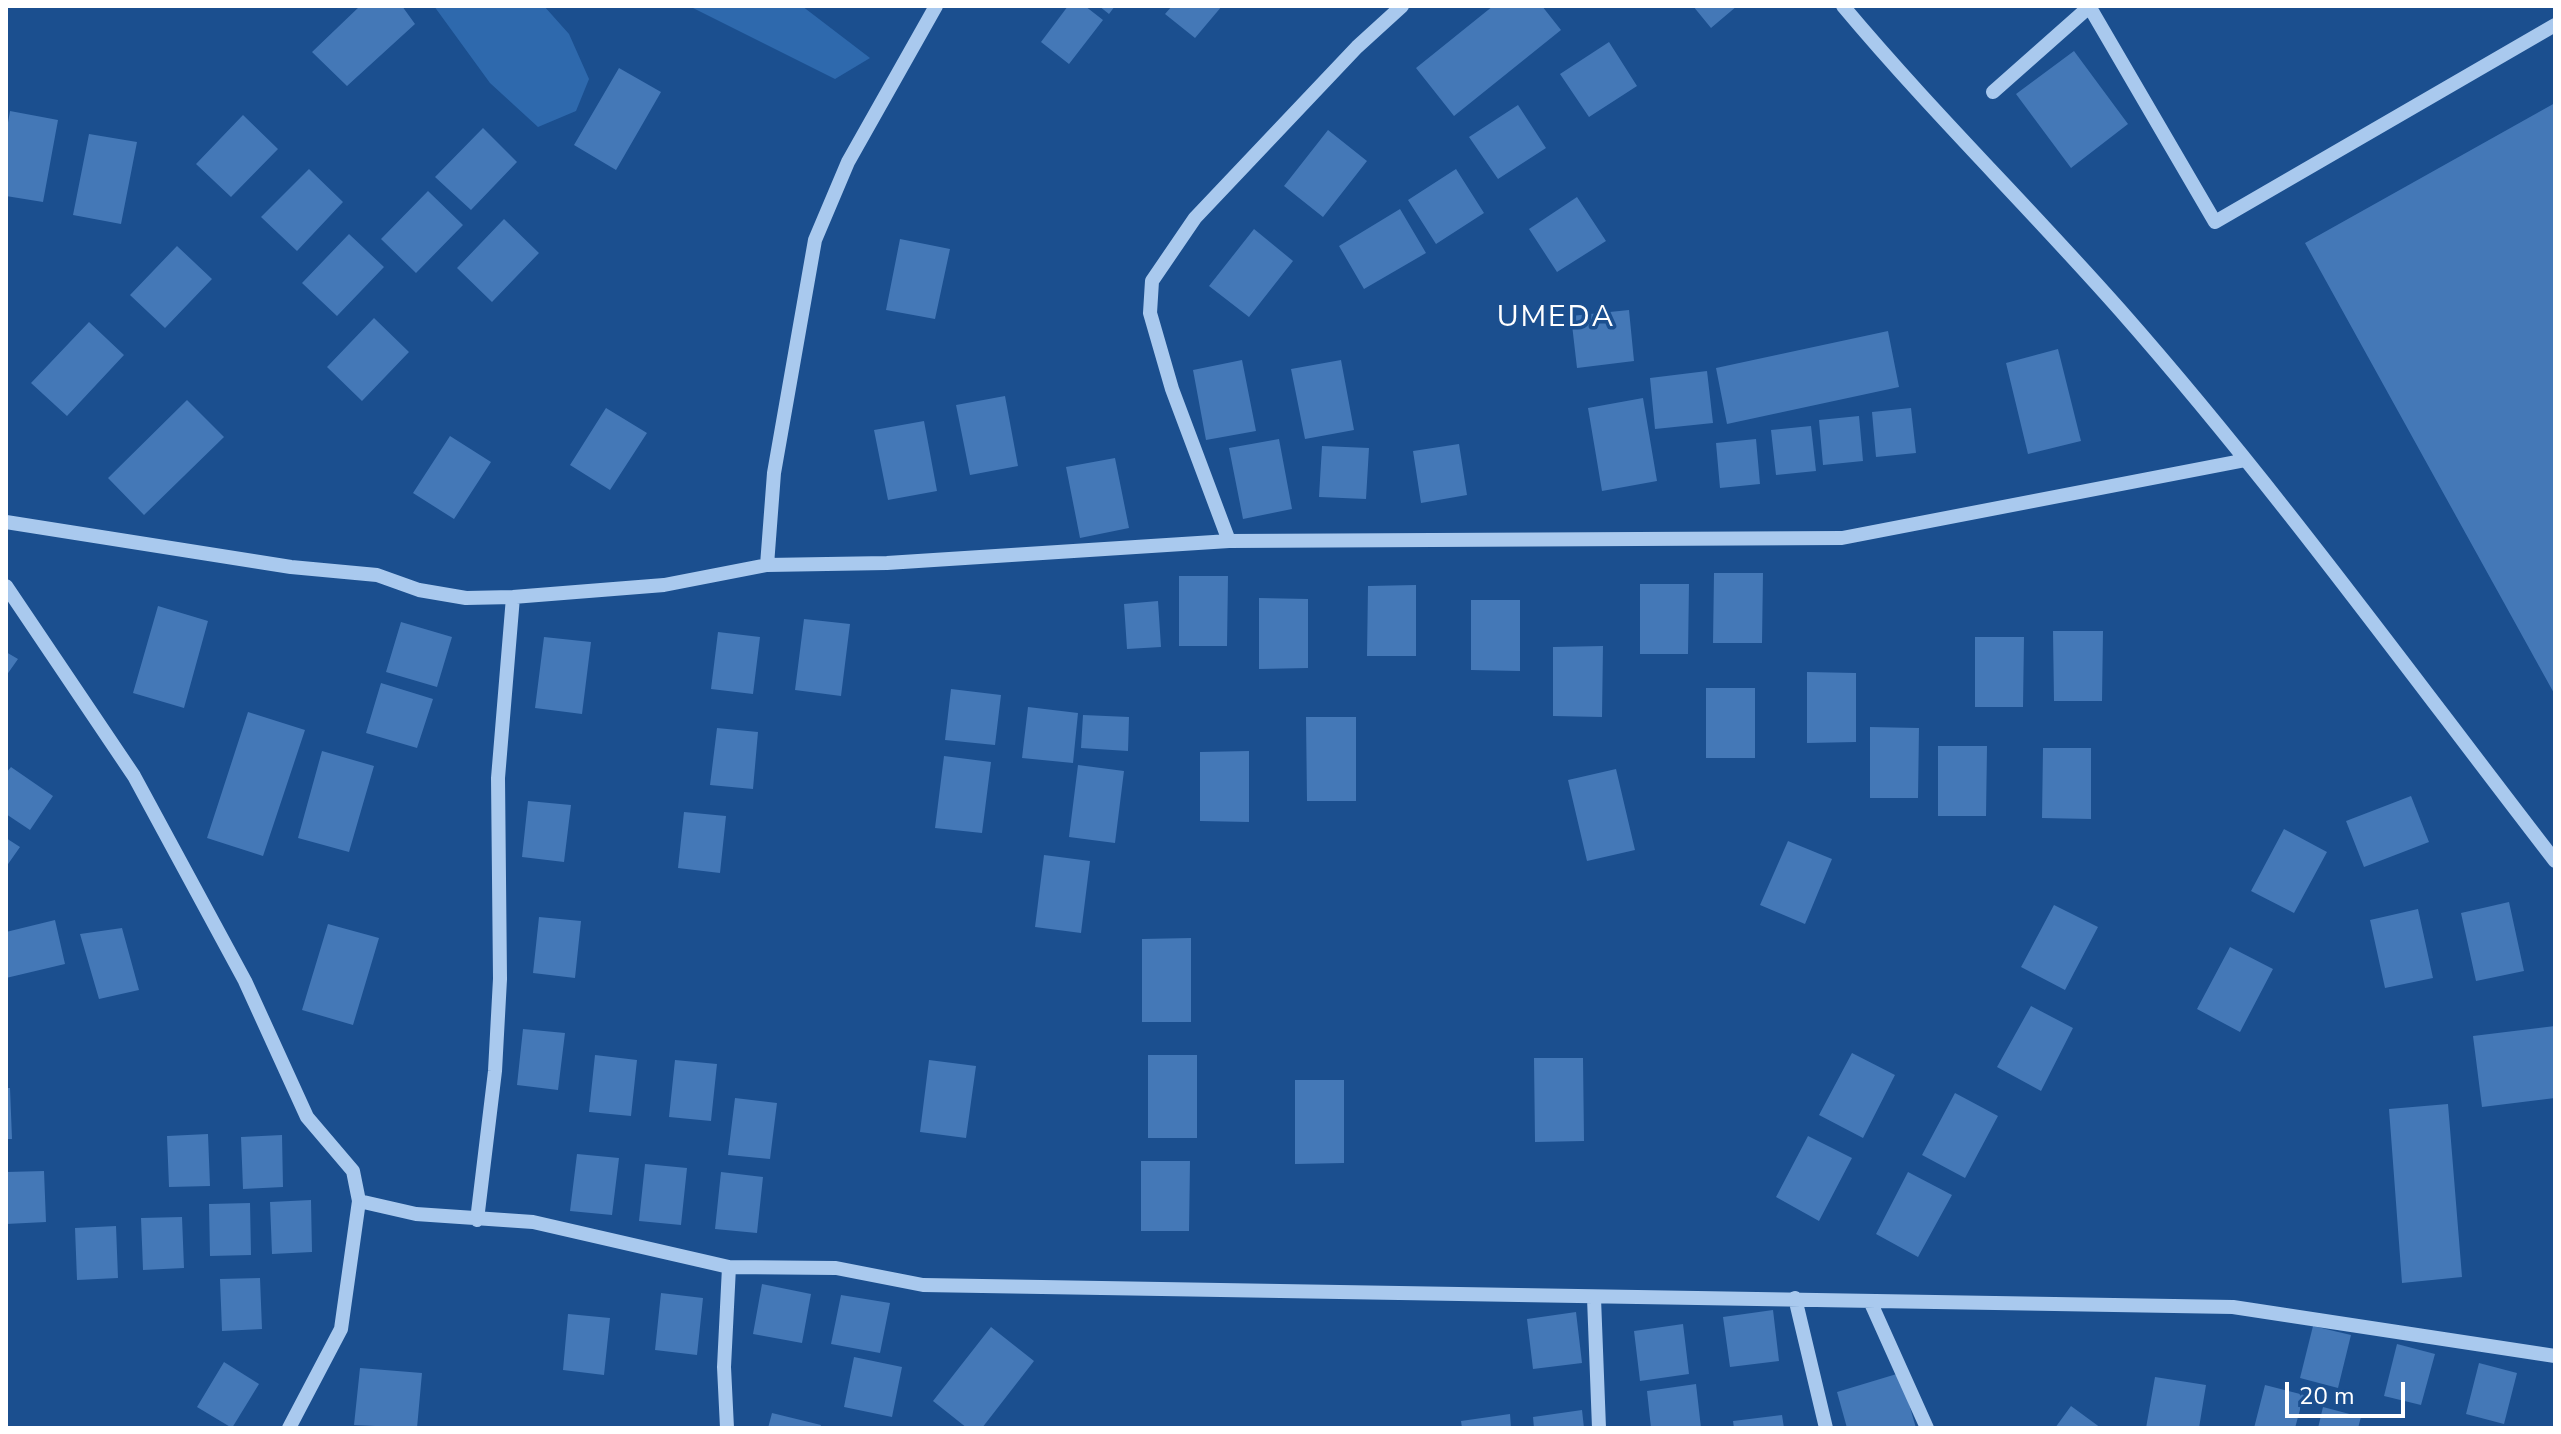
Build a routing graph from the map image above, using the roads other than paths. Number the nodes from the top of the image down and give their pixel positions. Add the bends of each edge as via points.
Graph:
1 (936, 6) edge
2 (1402, 6) edge
3 (1843, 6) edge
4 (2089, 7) edge
5 (2555, 25) edge
6 (1993, 92) dead end
7 (2246, 460) junction
8 (6, 522) edge
9 (1229, 541) junction
10 (767, 565) junction
11 (6, 586) edge
12 (513, 597) junction
13 (2555, 861) edge
14 (359, 1201) junction
15 (477, 1220) junction
16 (729, 1267) junction
17 (1594, 1298) junction
18 (1795, 1298) junction
19 (1870, 1301) junction
20 (2555, 1356) edge
21 (289, 1428) edge
22 (727, 1428) edge
23 (1599, 1428) edge
24 (1826, 1428) edge
25 (1927, 1428) edge

1 - 10 street via 848,162 815,240 774,473
2 - 9 street via 1195,218 1152,281 1150,313 1172,389
3 - 7 street via 2120,310
4 - 5 street via 2215,222
4 - 6 street
7 - 9 street via 1842,538
7 - 13 street
8 - 12 street via 291,567 377,575 419,590 466,598
9 - 10 street via 887,563
10 - 12 street via 664,585
11 - 14 street via 134,776 245,981 307,1117 353,1171
12 - 15 street via 498,778 500,979 495,1071
14 - 15 street
14 - 21 street via 341,1329
15 - 16 street via 533,1222
16 - 17 street via 836,1268 923,1285
16 - 22 street
17 - 18 street
17 - 23 street
18 - 19 street
18 - 24 street
19 - 20 street via 2233,1307
19 - 25 street

